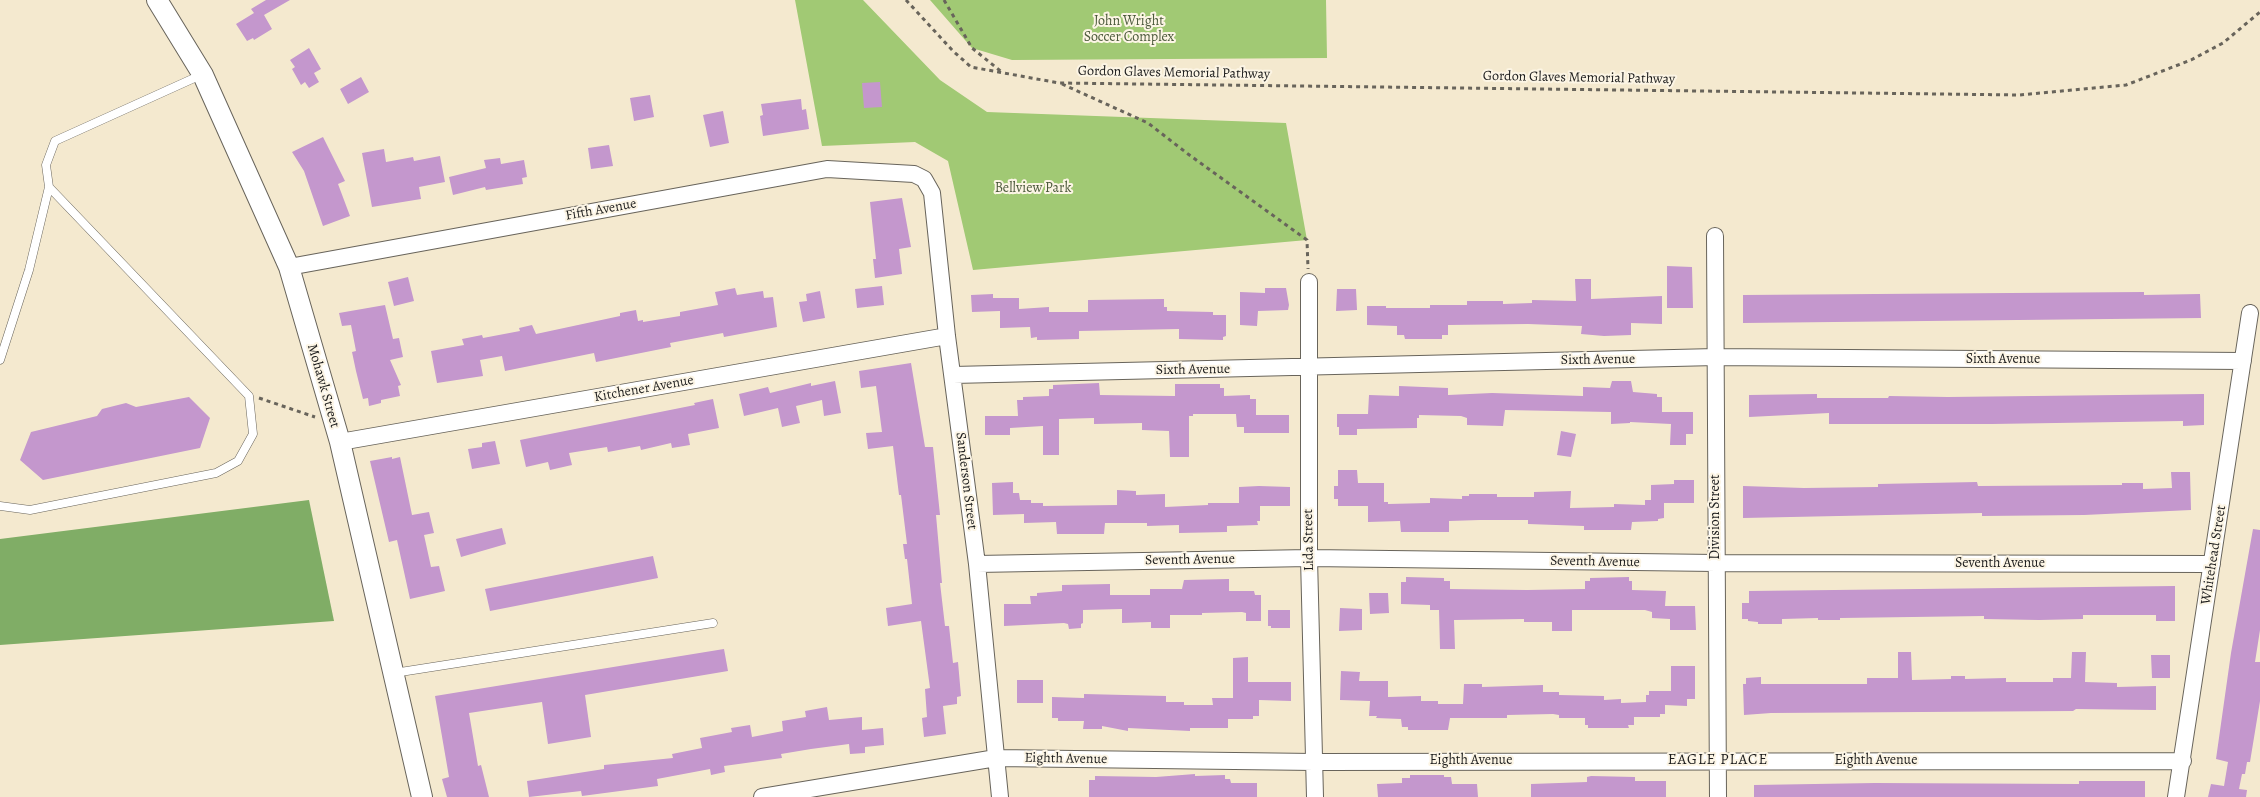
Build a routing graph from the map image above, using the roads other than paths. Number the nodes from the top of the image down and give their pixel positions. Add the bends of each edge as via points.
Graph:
1 (157, 0) edge
2 (203, 74) junction
3 (914, 174) joint
4 (49, 186) junction
5 (1715, 236) dead end
6 (289, 267) junction
7 (1309, 282) road end
8 (2250, 313) dead end
9 (947, 336) junction
10 (1716, 357) junction
11 (0, 360) edge
12 (2243, 361) junction
13 (1308, 368) junction
14 (952, 375) junction
15 (337, 433) junction
16 (0, 506) edge
17 (1309, 558) junction
18 (1716, 563) junction
19 (977, 564) junction
20 (2212, 564) junction
21 (713, 624) dead end
22 (393, 673) junction
23 (996, 758) junction
24 (1717, 760) junction
25 (1314, 762) junction
26 (2183, 762) junction
27 (422, 797) edge
28 (762, 797) edge
29 (1000, 797) edge
30 (1315, 797) edge
31 (1718, 797) edge
32 (2176, 797) edge

1 - 2 street, Mohawk Street
2 - 4 lane via 55,142 46,165
2 - 6 street, Mohawk Street
3 - 6 street, Fifth Avenue via 827,169
3 - 9 street, Sanderson Street via 924,179 932,193
4 - 11 lane via 29,270
4 - 16 lane via 249,396 253,434 238,461 216,473 30,510
5 - 10 street, Division Street
6 - 15 street, Mohawk Street
7 - 13 street, Lida Street
8 - 12 street, Whitehead Street
9 - 14 street, Sanderson Street
9 - 15 street, Kitchener Avenue
10 - 12 street, Sixth Avenue
10 - 13 street, Sixth Avenue
10 - 18 street, Division Street
12 - 20 street, Whitehead Street
13 - 14 street, Sixth Avenue
13 - 17 street, Lida Street
14 - 19 street, Sanderson Street
15 - 22 street, Mohawk Street
17 - 18 street, Seventh Avenue
17 - 19 street, Seventh Avenue
17 - 25 street, Lida Street
18 - 20 street, Seventh Avenue
18 - 24 street, Division Street
19 - 23 street, Sanderson Street
20 - 26 street, Whitehead Street
21 - 22 lane
22 - 27 street, Mohawk Street
23 - 25 street, Eighth Avenue
23 - 28 street, Eighth Avenue
23 - 29 street, Sanderson Street
24 - 25 street, Eighth Avenue
24 - 26 street, Eighth Avenue
24 - 31 street, Division Street
25 - 30 street, Lida Street
26 - 32 street, Whitehead Street

